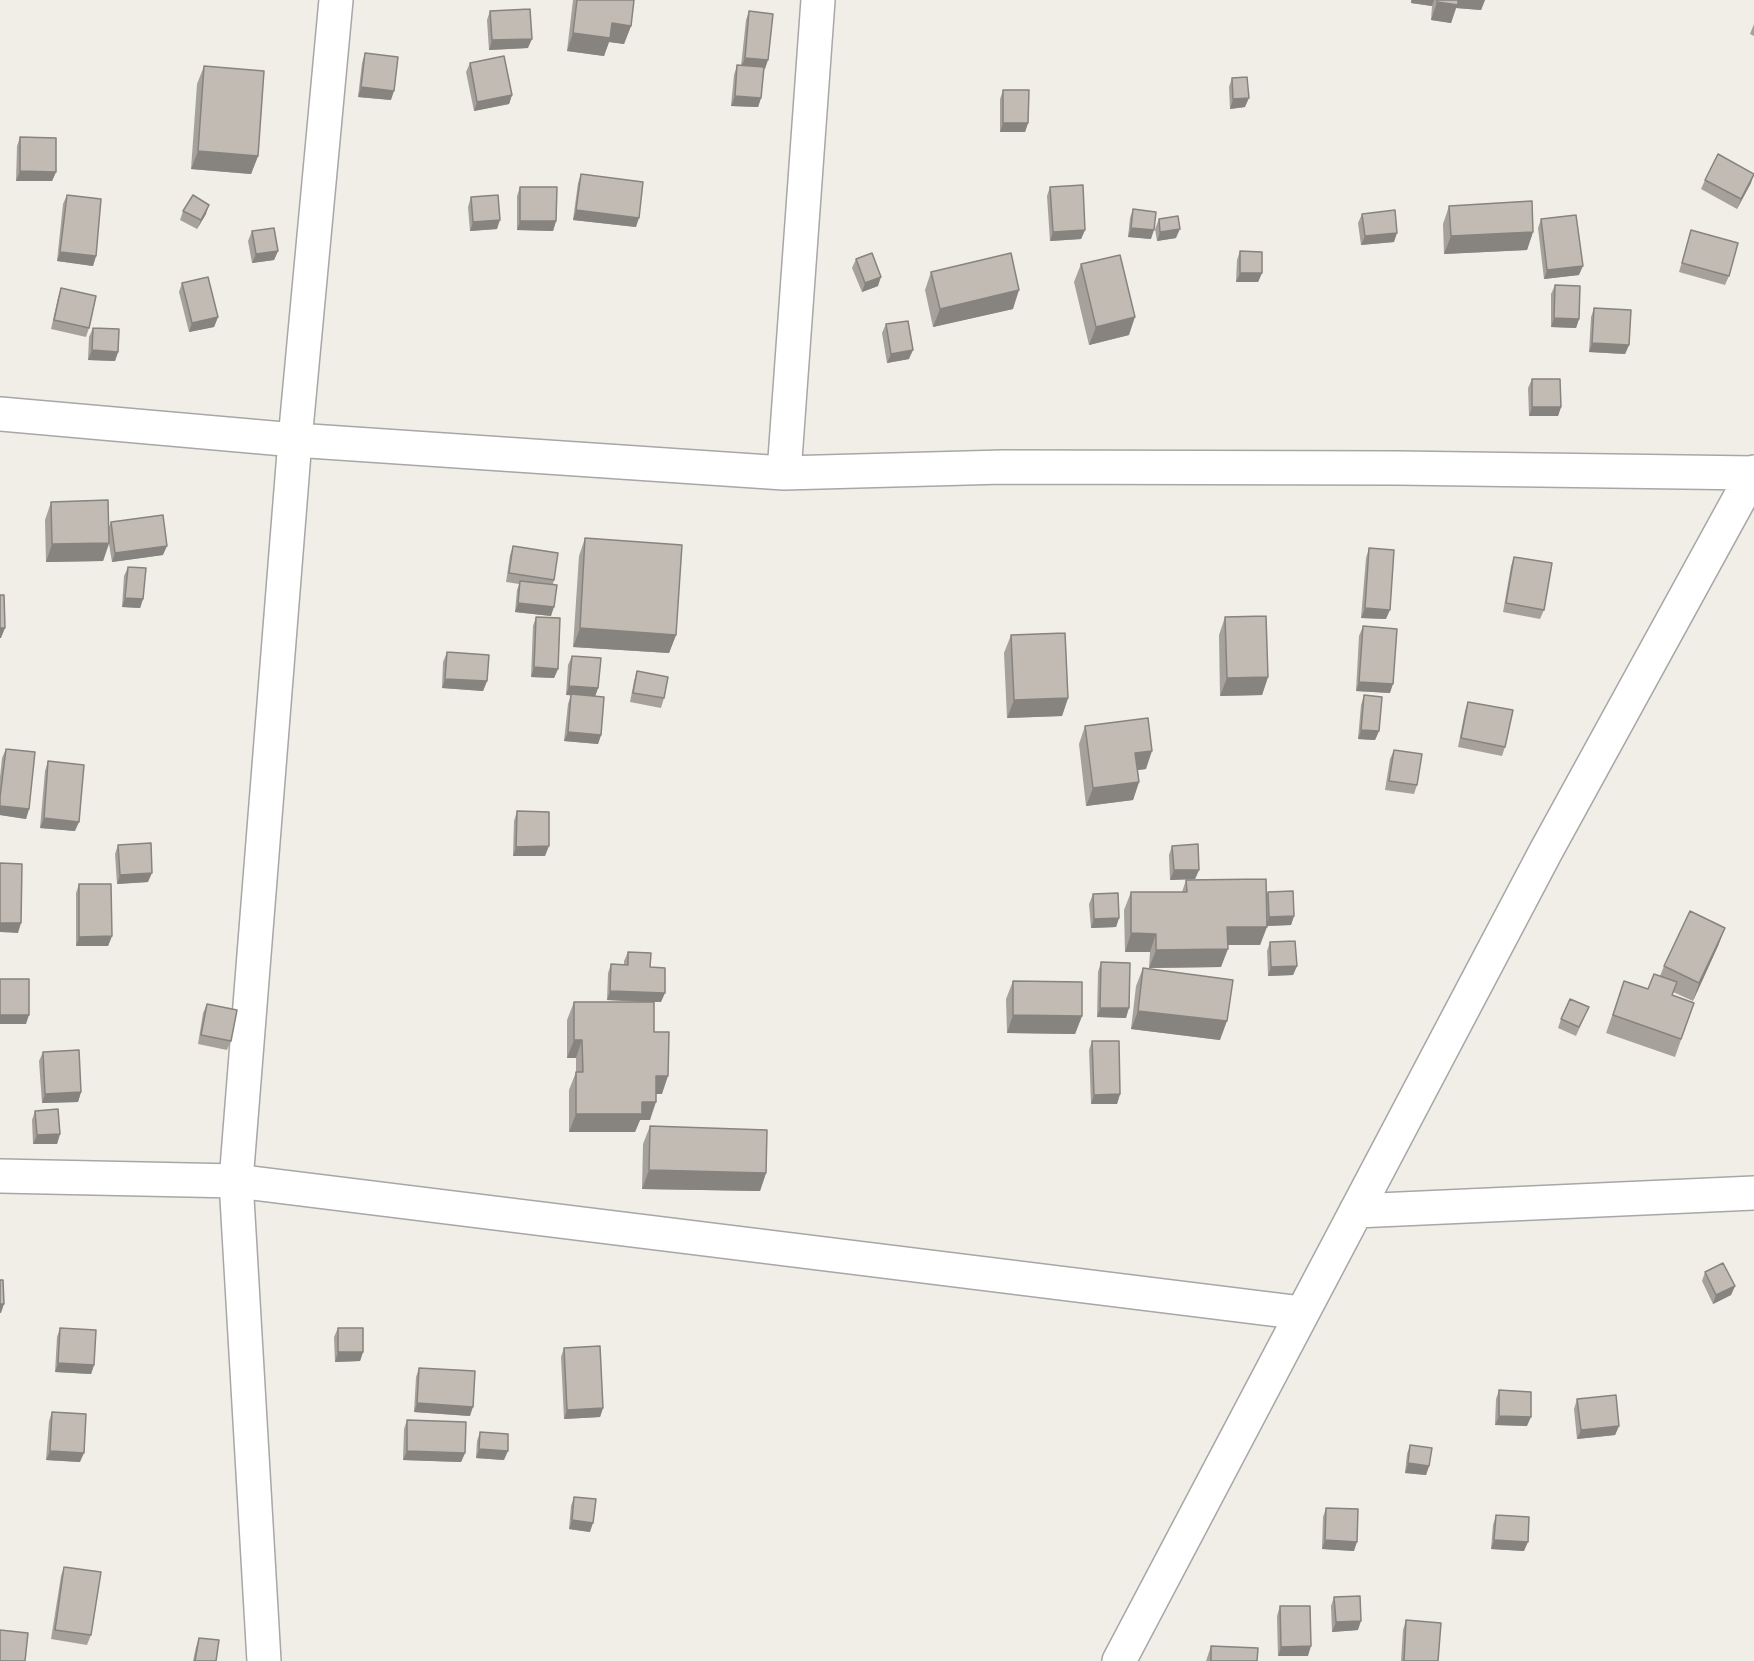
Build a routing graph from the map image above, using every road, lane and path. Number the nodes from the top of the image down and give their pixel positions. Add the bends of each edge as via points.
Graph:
1 (336, 0) edge
2 (818, 0) edge
3 (0, 414) edge
4 (295, 441) junction
5 (784, 473) junction
6 (1754, 473) edge
7 (0, 1176) edge
8 (236, 1181) junction
9 (1754, 1194) edge
10 (1356, 1211) junction
11 (1302, 1313) junction
12 (264, 1661) edge
13 (1119, 1661) edge

1 - 4 street
2 - 5 street
3 - 4 street
4 - 5 street
4 - 8 street
5 - 6 street via 1003,467
6 - 10 street via 1546,850
7 - 8 street
8 - 11 street
8 - 12 street
9 - 10 street
10 - 11 street
11 - 13 street

